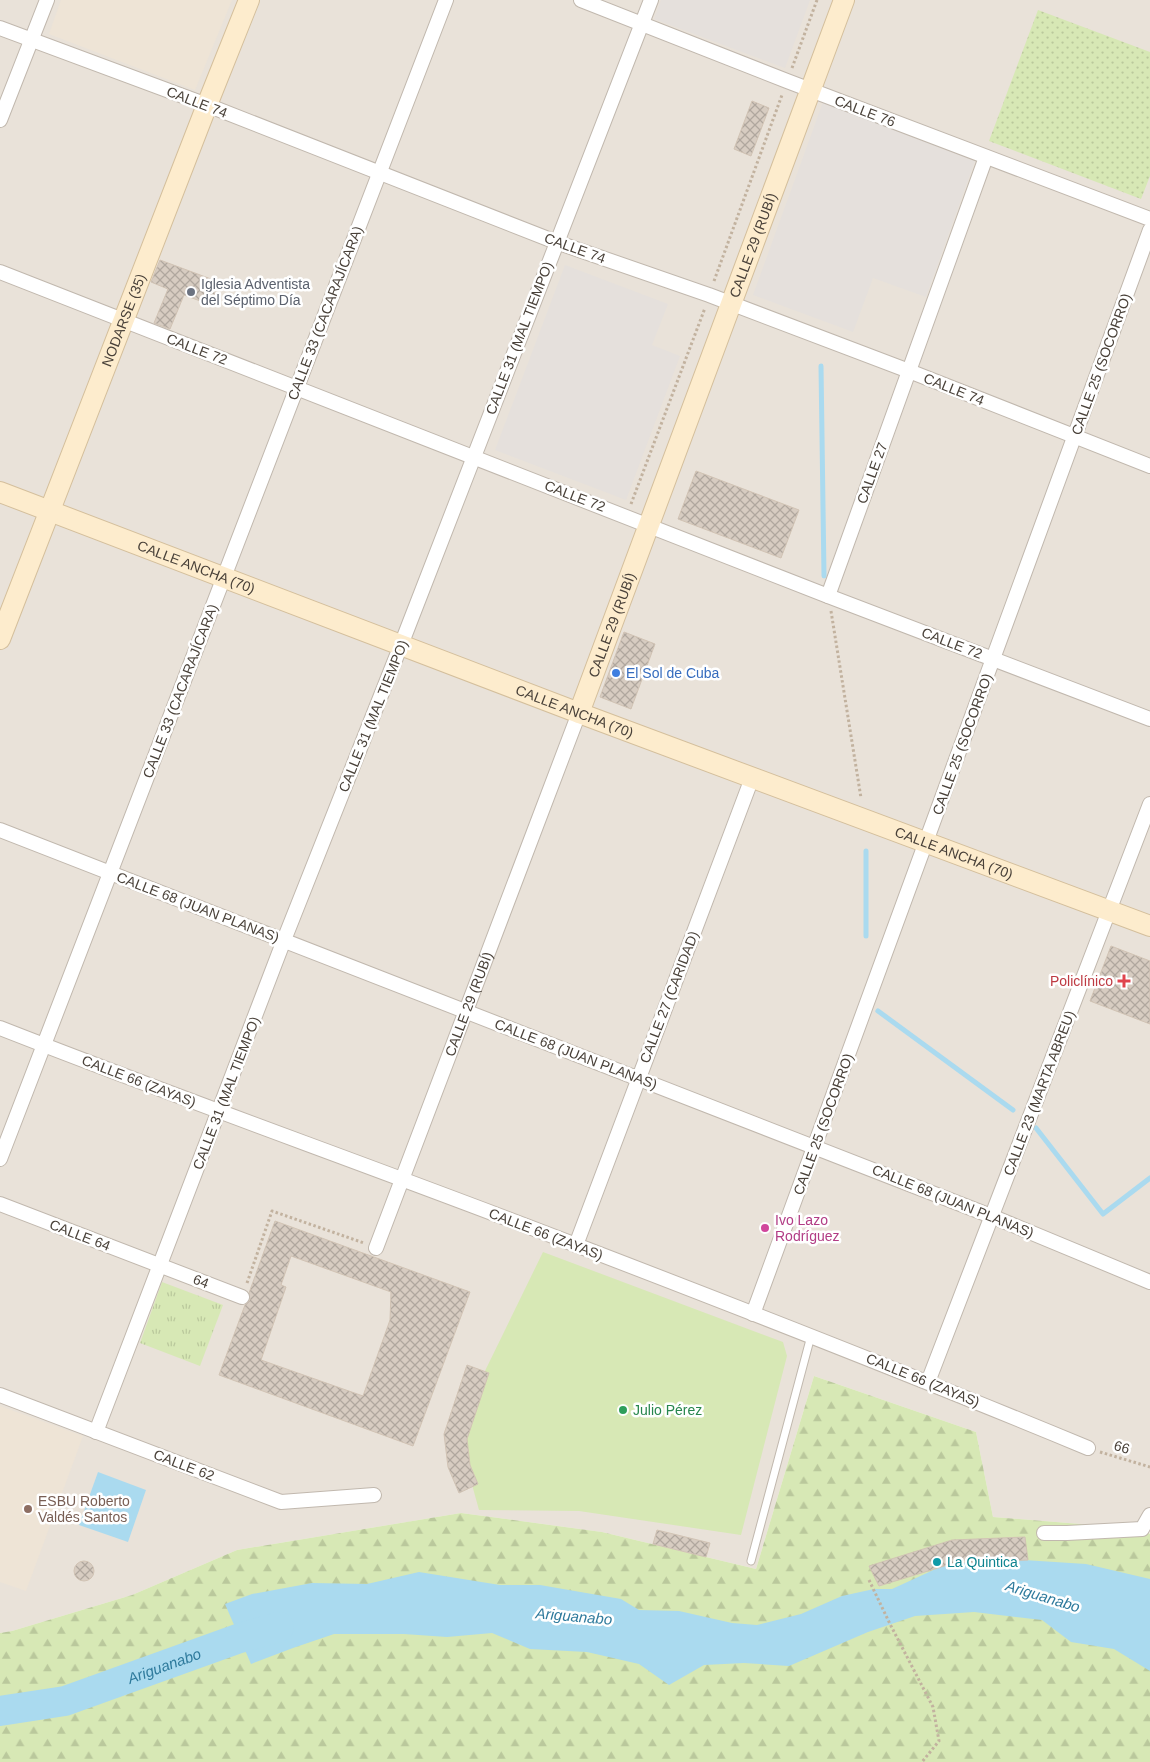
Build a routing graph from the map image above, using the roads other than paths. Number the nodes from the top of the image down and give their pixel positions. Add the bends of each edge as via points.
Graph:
1 (46, 0) edge
2 (249, 0) edge
3 (446, 0) edge
4 (581, 0) edge
5 (650, 0) edge
6 (844, 0) edge
7 (642, 24) junction
8 (0, 28) edge
9 (31, 40) junction
10 (810, 90) junction
11 (207, 105) junction
12 (0, 120) edge
13 (986, 157) junction
14 (380, 173) junction
15 (1150, 219) edge
16 (1150, 230) edge
17 (556, 242) junction
18 (0, 272) edge
19 (730, 303) junction
20 (123, 320) junction
21 (909, 371) junction
22 (296, 388) junction
23 (1074, 437) junction
24 (473, 457) junction
25 (1150, 466) edge
26 (0, 492) edge
27 (49, 511) junction
28 (649, 525) junction
29 (224, 577) junction
30 (828, 596) junction
31 (0, 639) edge
32 (401, 645) junction
33 (993, 658) junction
34 (579, 713) junction
35 (1150, 719) edge
36 (752, 778) junction
37 (1150, 804) edge
38 (0, 830) edge
39 (926, 842) junction
40 (110, 872) junction
41 (1109, 910) junction
42 (1150, 926) edge
43 (284, 940) junction
44 (466, 1010) junction
45 (0, 1028) edge
46 (44, 1045) junction
47 (639, 1078) junction
48 (219, 1111) junction
49 (814, 1147) junction
50 (0, 1159) edge
51 (402, 1179) junction
52 (0, 1204) edge
53 (991, 1216) junction
54 (576, 1245) junction
55 (376, 1248) road end
56 (160, 1266) junction
57 (1150, 1282) edge
58 (242, 1297) road end
59 (753, 1314) junction
60 (811, 1335) junction
61 (928, 1382) junction
62 (0, 1395) edge
63 (96, 1432) junction
64 (1088, 1448) road end
65 (374, 1495) dead end
66 (1150, 1515) edge
67 (1044, 1533) dead end
68 (751, 1561) dead end

1 - 9 street
2 - 11 main road, NODARSE (35)
3 - 14 street, CALLE 33 (CACARAJÍCARA)
4 - 7 street, CALLE 76
5 - 7 street, CALLE 31 (MAL TIEMPO)
6 - 10 main road, CALLE 29 (RUBÍ)
7 - 10 street, CALLE 76
7 - 17 street, CALLE 31 (MAL TIEMPO)
8 - 9 street, CALLE 74
9 - 11 street, CALLE 74
9 - 12 street
10 - 13 street, CALLE 76
10 - 19 main road, CALLE 29 (RUBÍ)
11 - 14 street, CALLE 74
11 - 20 main road, NODARSE (35)
13 - 15 street, CALLE 76
13 - 21 street, CALLE 27
14 - 17 street, CALLE 74
14 - 22 street, CALLE 33 (CACARAJÍCARA)
16 - 23 street, CALLE 25 (SOCORRO)
17 - 19 street, CALLE 74
17 - 24 street, CALLE 31 (MAL TIEMPO)
18 - 20 street, CALLE 72
19 - 21 street, CALLE 74
19 - 28 main road, CALLE 29 (RUBÍ)
20 - 22 street, CALLE 72
20 - 27 main road, NODARSE (35)
21 - 23 street, CALLE 74
21 - 30 street, CALLE 27
22 - 24 street, CALLE 72
22 - 29 street, CALLE 33 (CACARAJÍCARA)
23 - 25 street, CALLE 74
23 - 33 street, CALLE 25 (SOCORRO)
24 - 28 street, CALLE 72
24 - 32 street, CALLE 31 (MAL TIEMPO)
26 - 27 main road, CALLE ANCHA (70)
27 - 29 main road, CALLE ANCHA (70)
27 - 31 main road, NODARSE (35)
28 - 30 street, CALLE 72
28 - 34 main road, CALLE 29 (RUBÍ)
29 - 32 main road, CALLE ANCHA (70)
29 - 40 street, CALLE 33 (CACARAJÍCARA)
30 - 33 street, CALLE 72
32 - 34 main road, CALLE ANCHA (70)
32 - 43 street, CALLE 31 (MAL TIEMPO)
33 - 35 street, CALLE 72
33 - 39 street, CALLE 25 (SOCORRO)
34 - 36 main road, CALLE ANCHA (70)
34 - 44 street, CALLE 29 (RUBÍ)
36 - 39 main road, CALLE ANCHA (70)
36 - 47 street, CALLE 27 (CARIDAD)
37 - 41 street, CALLE 23 (MARTA ABREU)
38 - 40 street, CALLE 68 (JUAN PLANAS)
39 - 41 main road, CALLE ANCHA (70)
39 - 49 street, CALLE 25 (SOCORRO)
40 - 43 street, CALLE 68 (JUAN PLANAS)
40 - 46 street, CALLE 33 (CACARAJÍCARA)
41 - 42 main road, CALLE ANCHA (70)
41 - 53 street, CALLE 23 (MARTA ABREU)
43 - 44 street, CALLE 68 (JUAN PLANAS)
43 - 48 street, CALLE 31 (MAL TIEMPO)
44 - 47 street, CALLE 68 (JUAN PLANAS)
44 - 51 street, CALLE 29 (RUBÍ)
45 - 46 street, CALLE 66 (ZAYAS)
46 - 48 street, CALLE 66 (ZAYAS)
46 - 50 street, CALLE 33 (CACARAJÍCARA)
47 - 49 street, CALLE 68 (JUAN PLANAS)
47 - 54 street, CALLE 27 (CARIDAD)
48 - 51 street, CALLE 66 (ZAYAS)
48 - 56 street, CALLE 31 (MAL TIEMPO)
49 - 53 street, CALLE 68 (JUAN PLANAS)
49 - 59 street, CALLE 25 (SOCORRO)
51 - 54 street, CALLE 66 (ZAYAS)
51 - 55 street, CALLE 29 (RUBÍ)
52 - 56 street, CALLE 64
53 - 57 street, CALLE 68 (JUAN PLANAS)
53 - 61 street, CALLE 23 (MARTA ABREU)
54 - 59 street, CALLE 66 (ZAYAS)
56 - 58 street, 64
56 - 63 street, CALLE 31 (MAL TIEMPO)
59 - 60 street, CALLE 66 (ZAYAS)
60 - 61 street, CALLE 66 (ZAYAS)
60 - 68 lane
61 - 64 street, CALLE 66 (ZAYAS)
62 - 63 street, CALLE 62
63 - 65 street, CALLE 62 via 281,1502
66 - 67 street via 1142,1529

